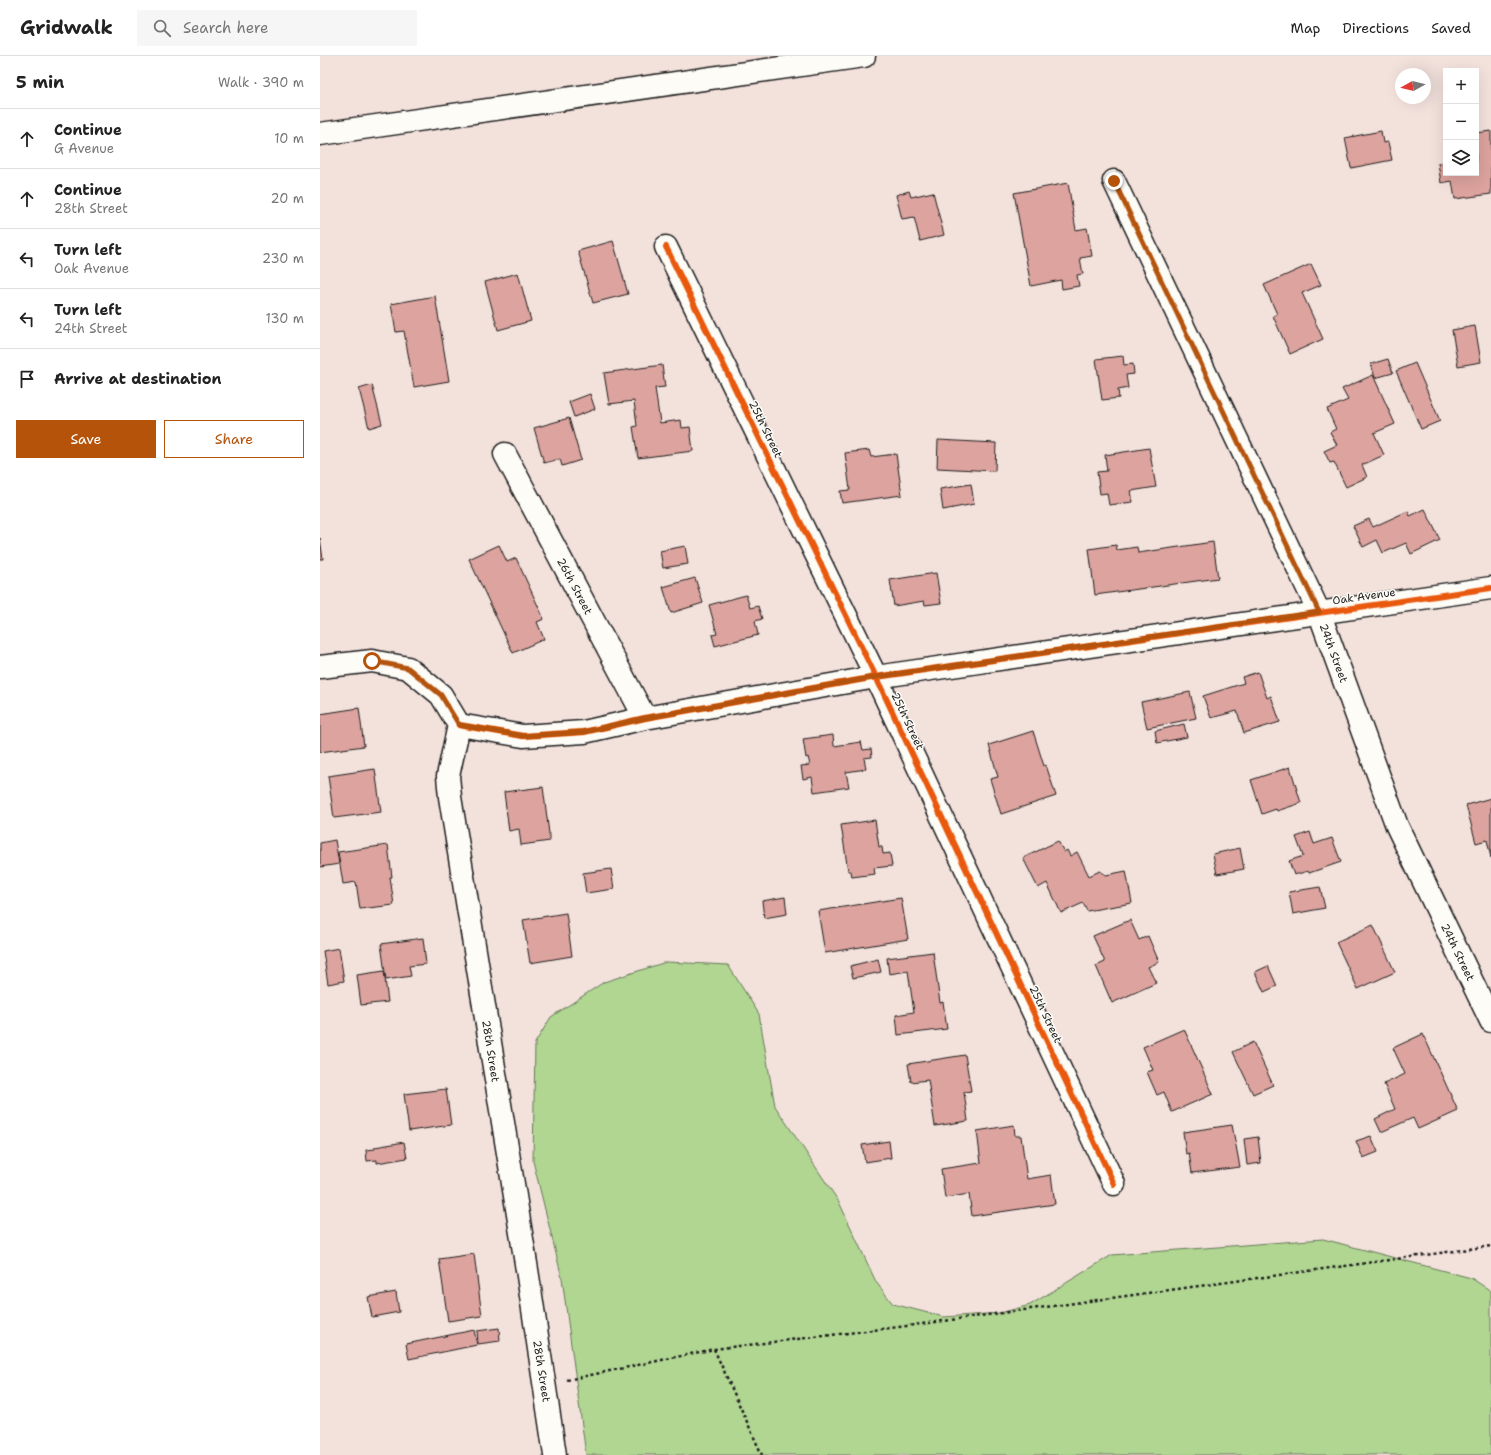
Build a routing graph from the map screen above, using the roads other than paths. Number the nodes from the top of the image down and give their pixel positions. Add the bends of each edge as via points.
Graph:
1 (864, 56) edge
2 (320, 134) edge
3 (1114, 181) dead end
4 (666, 248) dead end
5 (505, 454) dead end
6 (1491, 588) edge
7 (1319, 612) junction
8 (320, 667) edge
9 (876, 677) junction
10 (645, 718) junction
11 (459, 725) junction
12 (1491, 1020) edge
13 (1114, 1184) dead end
14 (555, 1455) edge

1 - 2 street
3 - 7 street, 24th Street
4 - 9 street, 25th Street
5 - 10 street, 26th Street
6 - 7 street, Oak Avenue
7 - 9 street, Oak Avenue
7 - 12 street, 24th Street via 1397,826
8 - 11 street via 372,661 408,668 441,695
9 - 10 street, Oak Avenue
9 - 13 street, 25th Street
10 - 11 street, Oak Avenue via 584,732 523,736
11 - 14 street, 28th Street via 448,776 450,797

